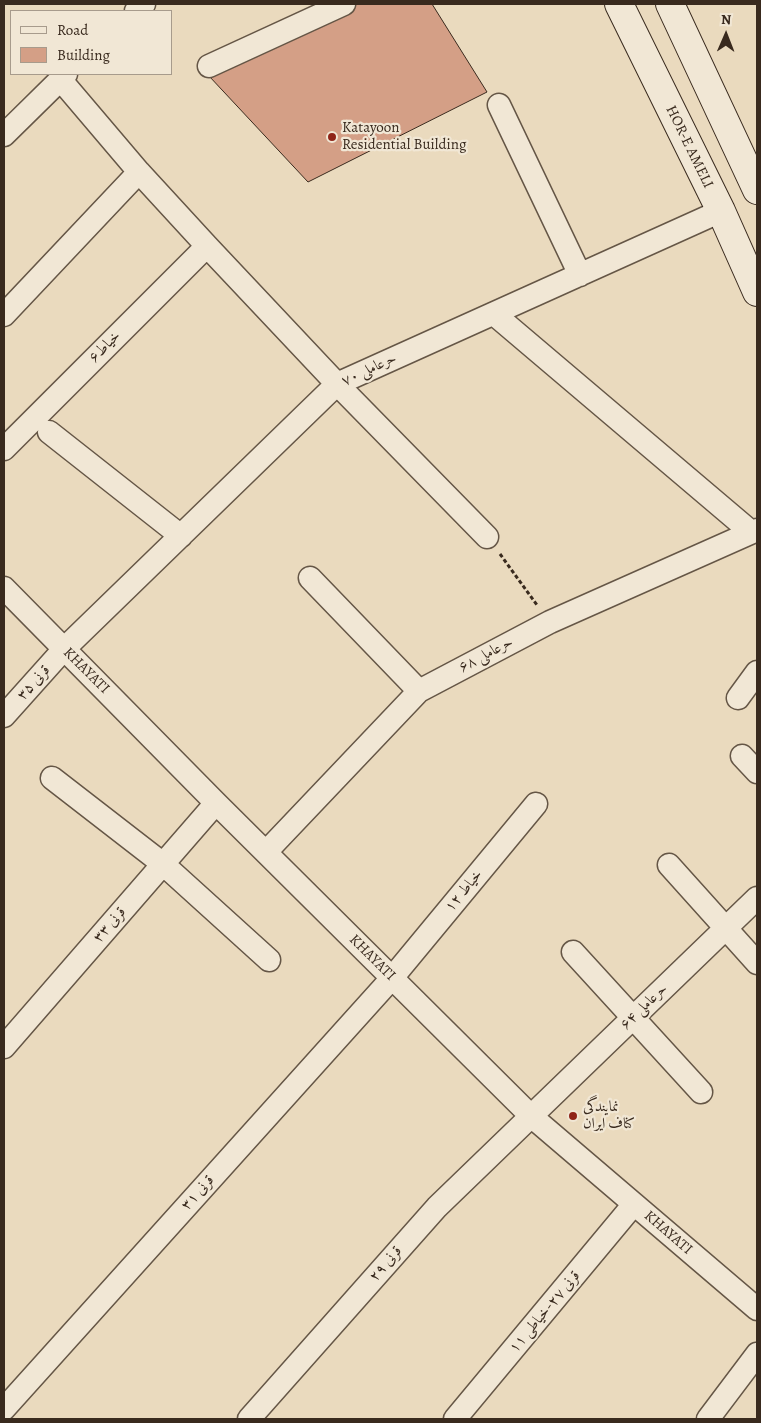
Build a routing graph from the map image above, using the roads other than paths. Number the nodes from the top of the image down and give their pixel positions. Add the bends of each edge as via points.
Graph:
1 (344, 4) edge
2 (619, 4) edge
3 (670, 4) edge
4 (209, 66) dead end
5 (63, 76) edge
6 (499, 105) dead end
7 (4, 135) edge
8 (139, 172) junction
9 (757, 190) edge
10 (720, 210) junction
11 (207, 246) junction
12 (580, 275) junction
13 (757, 292) edge
14 (494, 314) junction
15 (4, 315) edge
16 (338, 384) junction
17 (48, 432) dead end
18 (4, 449) edge
19 (754, 531) edge
20 (181, 536) junction
21 (487, 537) road end
22 (310, 578) dead end
23 (4, 588) edge
24 (64, 649) junction
25 (757, 672) edge
26 (419, 691) junction
27 (738, 698) dead end
28 (4, 716) edge
29 (52, 778) dead end
30 (216, 803) junction
31 (536, 804) dead end
32 (266, 852) junction
33 (163, 864) junction
34 (669, 865) dead end
35 (757, 898) edge
36 (726, 928) junction
37 (573, 952) dead end
38 (269, 960) dead end
39 (757, 963) edge
40 (392, 978) junction
41 (633, 1018) junction
42 (4, 1047) edge
43 (701, 1092) dead end
44 (531, 1116) junction
45 (634, 1204) junction
46 (757, 1309) edge
47 (757, 1354) edge
48 (4, 1408) edge
49 (249, 1419) edge
50 (455, 1419) edge
51 (708, 1419) edge

1 - 4 street
2 - 10 main road, HOR-E AMELI
3 - 9 main road
5 - 7 street
5 - 8 street
6 - 12 street
8 - 11 street
8 - 15 street
10 - 12 street, حرعاملی ۷۰
10 - 13 main road, HOR-E AMELI
11 - 16 street
11 - 18 street, خیاط۶
12 - 14 street, حرعاملی ۷۰
14 - 16 street, حرعاملی ۷۰
14 - 19 street
16 - 20 street, حرعاملی ۷۰
16 - 21 street
17 - 20 street
19 - 26 street, حرعاملی ۶۸ via 550,622
20 - 24 street, حرعاملی ۷۰
22 - 26 street
23 - 24 street, KHAYATI
24 - 28 street, قرنی ۳۵
24 - 30 street, KHAYATI
25 - 27 street
26 - 32 street, حرعاملی ۶۸
29 - 33 street
30 - 32 street, KHAYATI
30 - 33 street, قرنی ۳۳
31 - 40 street, خیاط ۱۲
32 - 40 street, KHAYATI
33 - 38 street
33 - 42 street, قرنی ۳۳
34 - 36 street
35 - 36 street, حرعاملی ۶۴
36 - 39 street
36 - 41 street, حرعاملی ۶۴
37 - 41 street
40 - 44 street, KHAYATI
40 - 48 street, قرنی ۳۱
41 - 43 street
41 - 44 street, حرعاملی ۶۴
44 - 45 street, KHAYATI
44 - 49 street, قرنی ۲۹ via 437,1207
45 - 46 street, KHAYATI
45 - 50 street, قرنی ۲۷-خیاطی ۱۱
47 - 51 street

